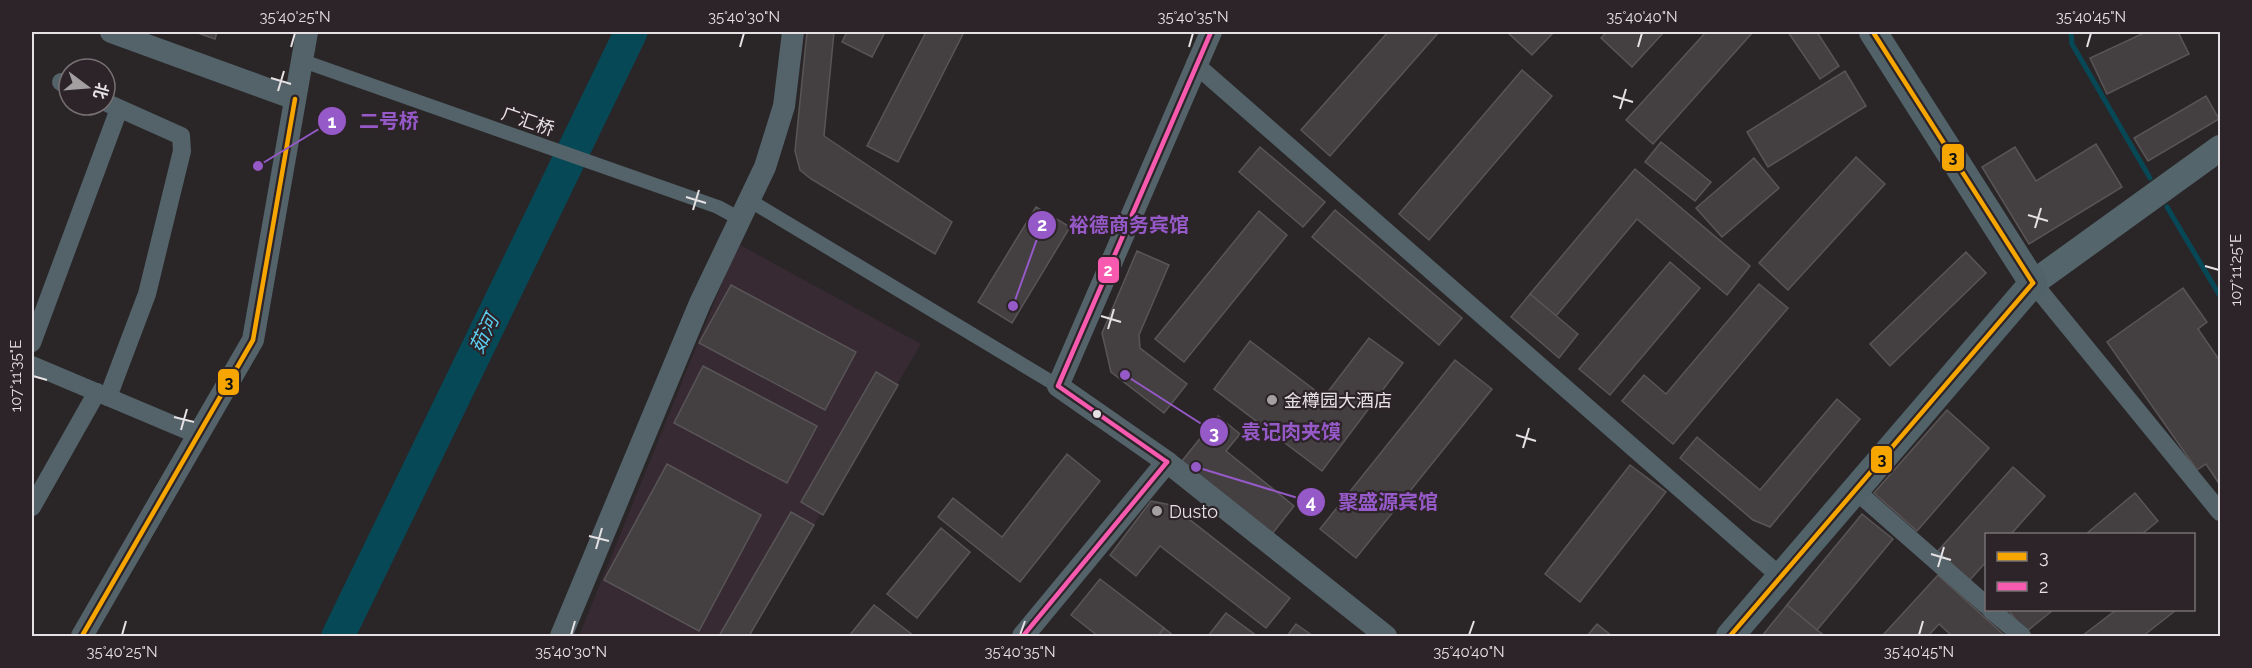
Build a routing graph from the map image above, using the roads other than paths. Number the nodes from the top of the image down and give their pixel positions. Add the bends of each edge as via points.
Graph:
1 (111, 32) edge
2 (307, 32) edge
3 (793, 32) edge
4 (1211, 32) edge
5 (1873, 32) edge
6 (303, 61) junction
7 (1196, 64) junction
8 (295, 99) junction
9 (117, 107) edge
10 (108, 117) edge
11 (2220, 148) edge
12 (744, 210) junction
13 (2033, 283) junction
14 (32, 343) edge
15 (32, 365) edge
16 (1058, 386) junction
17 (102, 395) junction
18 (198, 435) junction
19 (1167, 462) junction
20 (1856, 490) junction
21 (32, 507) edge
22 (2220, 512) edge
23 (1781, 577) junction
24 (1985, 604) edge
25 (1993, 611) edge
26 (82, 636) edge
27 (561, 636) edge
28 (1023, 636) edge
29 (1386, 636) edge
30 (1730, 636) edge
31 (2022, 636) edge

1 - 8 street
2 - 6 street
3 - 12 street via 784,106 765,167
4 - 7 street
5 - 13 main road
6 - 8 street
6 - 12 street, 广汇桥 via 718,207
7 - 16 street
7 - 23 street
8 - 18 street via 253,340
9 - 17 street via 181,136 182,151 147,294
10 - 14 street
11 - 13 main road
12 - 16 street, 广汇桥
12 - 27 street via 700,303
13 - 20 main road
13 - 22 street
15 - 17 street
16 - 19 street
17 - 18 street
17 - 21 street
18 - 26 street
19 - 28 street
19 - 29 street
20 - 23 main road
20 - 24 street
23 - 30 main road
25 - 31 street

